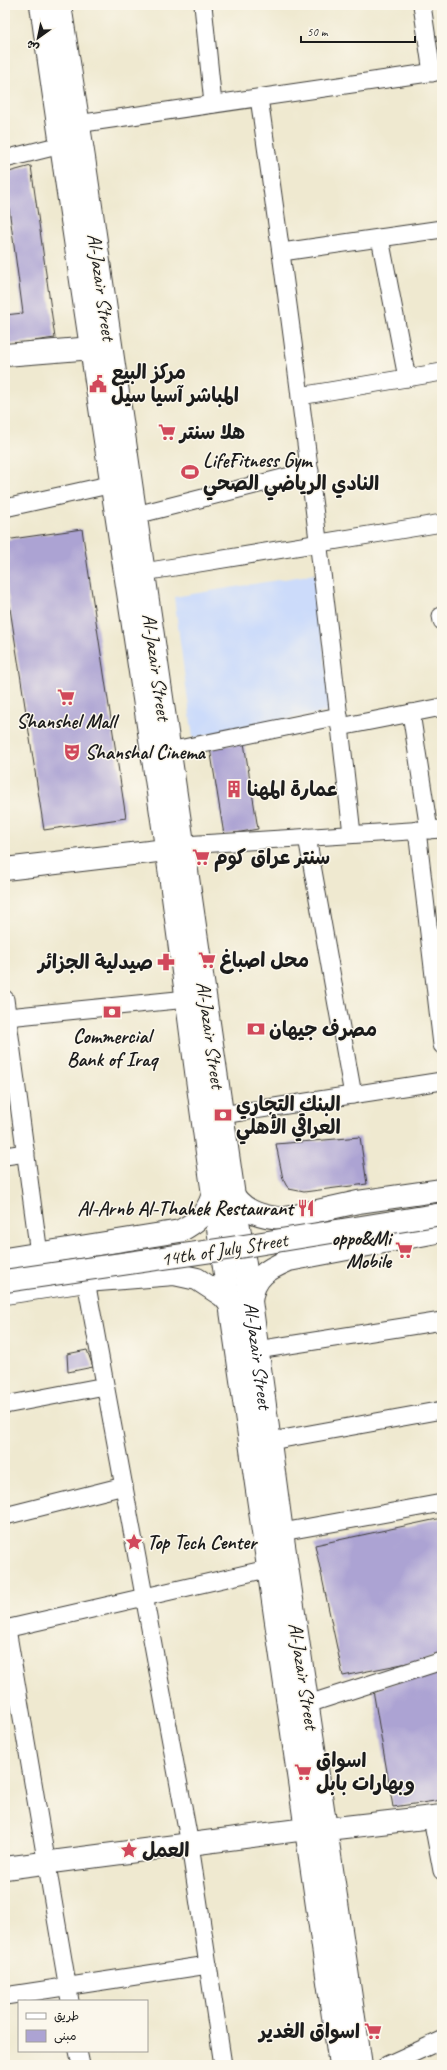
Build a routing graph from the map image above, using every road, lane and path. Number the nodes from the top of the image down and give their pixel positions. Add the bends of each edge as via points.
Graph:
1 (41, 5) edge
2 (60, 5) edge
3 (203, 5) edge
4 (422, 5) edge
5 (437, 72) edge
6 (259, 98) junction
7 (214, 104) junction
8 (77, 124) junction
9 (62, 153) junction
10 (84, 158) junction
11 (5, 159) edge
12 (78, 199) junction
13 (442, 229) edge
14 (380, 238) junction
15 (282, 252) junction
16 (92, 348) junction
17 (5, 355) edge
18 (442, 372) edge
19 (407, 378) junction
20 (300, 396) junction
21 (310, 471) junction
22 (112, 484) junction
23 (5, 508) edge
24 (136, 516) junction
25 (442, 523) edge
26 (320, 543) junction
27 (144, 572) junction
28 (442, 707) edge
29 (412, 713) junction
30 (340, 721) junction
31 (169, 751) junction
32 (429, 829) edge
33 (352, 834) junction
34 (308, 837) junction
35 (174, 847) junction
36 (5, 870) edge
37 (5, 999) edge
38 (187, 999) junction
39 (8, 1017) junction
40 (442, 1045) edge
41 (442, 1081) edge
42 (352, 1095) junction
43 (222, 1115) junction
44 (26, 1153) junction
45 (5, 1156) edge
46 (442, 1190) edge
47 (234, 1196) junction
48 (212, 1197) junction
49 (442, 1201) edge
50 (442, 1214) edge
51 (286, 1218) junction
52 (442, 1231) edge
53 (168, 1234) junction
54 (39, 1254) junction
55 (299, 1257) junction
56 (5, 1258) edge
57 (5, 1267) edge
58 (174, 1274) junction
59 (5, 1281) edge
60 (86, 1281) junction
61 (5, 1293) edge
62 (241, 1303) junction
63 (442, 1321) edge
64 (257, 1350) junction
65 (105, 1386) junction
66 (5, 1405) edge
67 (442, 1410) edge
68 (271, 1441) junction
69 (124, 1486) junction
70 (442, 1503) edge
71 (5, 1516) edge
72 (282, 1532) junction
73 (267, 1569) junction
74 (144, 1597) junction
75 (6, 1629) edge
76 (442, 1661) edge
77 (308, 1704) junction
78 (437, 1817) edge
79 (316, 1829) junction
80 (190, 1845) junction
81 (46, 1863) junction
82 (5, 1868) edge
83 (442, 1871) edge
84 (208, 1965) junction
85 (68, 1994) edge
86 (5, 1996) edge
87 (442, 2040) edge
88 (78, 2052) edge
89 (80, 2065) edge
90 (223, 2065) edge
91 (340, 2065) edge
92 (361, 2065) edge
93 (387, 2065) edge

1 - 9 main road, Al-Jazair Street
2 - 8 main road, Al-Jazair Street
3 - 7 street
4 - 5 street
5 - 6 street
6 - 7 street
6 - 15 street
7 - 8 street
8 - 10 main road, Al-Jazair Street
9 - 10 main road via 74,163
9 - 11 street
9 - 12 main road, Al-Jazair Street
10 - 12 main road, Al-Jazair Street
12 - 16 main road, Al-Jazair Street
12 - 24 main road, Al-Jazair Street
13 - 14 street
14 - 15 street
14 - 19 street
15 - 20 street
16 - 17 main road
16 - 22 main road, Al-Jazair Street
18 - 19 street
19 - 20 street
20 - 21 street
21 - 24 street
21 - 26 street
22 - 23 street
22 - 35 main road, Al-Jazair Street
24 - 27 main road, Al-Jazair Street
25 - 26 street
26 - 27 street
26 - 30 street
27 - 31 main road, Al-Jazair Street
28 - 29 street
29 - 30 street
29 - 32 street
30 - 31 street
30 - 33 street
31 - 35 main road, Al-Jazair Street
32 - 33 street
32 - 40 street
33 - 34 street
34 - 35 street
34 - 42 street
35 - 36 main road
35 - 38 main road, Al-Jazair Street
35 - 43 main road, Al-Jazair Street
37 - 39 street
38 - 39 street
38 - 48 main road, Al-Jazair Street
39 - 44 street
41 - 42 street
42 - 43 street
43 - 47 main road, Al-Jazair Street
44 - 45 street
44 - 54 street
46 - 51 main road via 358,1202
47 - 51 main road via 238,1203 255,1213
47 - 62 main road, Al-Jazair Street
48 - 53 main road via 200,1218 180,1231
48 - 62 main road, Al-Jazair Street
49 - 57 main road, 14th of July Street
50 - 59 main road, 14th of July Street, bridge
51 - 55 main road via 276,1224 271,1237 283,1253
52 - 55 main road
53 - 54 main road
53 - 58 main road via 188,1240 195,1255 187,1269
54 - 56 main road
55 - 62 main road via 274,1266 264,1274
58 - 60 main road
58 - 62 main road via 197,1279 223,1296
60 - 61 main road
60 - 65 street
62 - 64 main road, Al-Jazair Street
62 - 73 main road, Al-Jazair Street
63 - 64 street
64 - 68 main road, Al-Jazair Street
65 - 66 street
65 - 69 street
67 - 68 street
68 - 72 main road, Al-Jazair Street
69 - 71 street
69 - 74 street
70 - 72 street
72 - 77 main road, Al-Jazair Street
73 - 74 street
73 - 79 main road, Al-Jazair Street
74 - 75 street
74 - 80 street
75 - 81 street
76 - 77 street
77 - 79 main road, Al-Jazair Street
78 - 79 main road
78 - 83 street
79 - 80 main road
79 - 91 main road, Al-Jazair Street
79 - 92 main road, Al-Jazair Street
80 - 81 main road
80 - 84 street
81 - 82 main road
81 - 85 street
84 - 85 street
84 - 90 street
85 - 86 street
87 - 93 street
88 - 89 street

